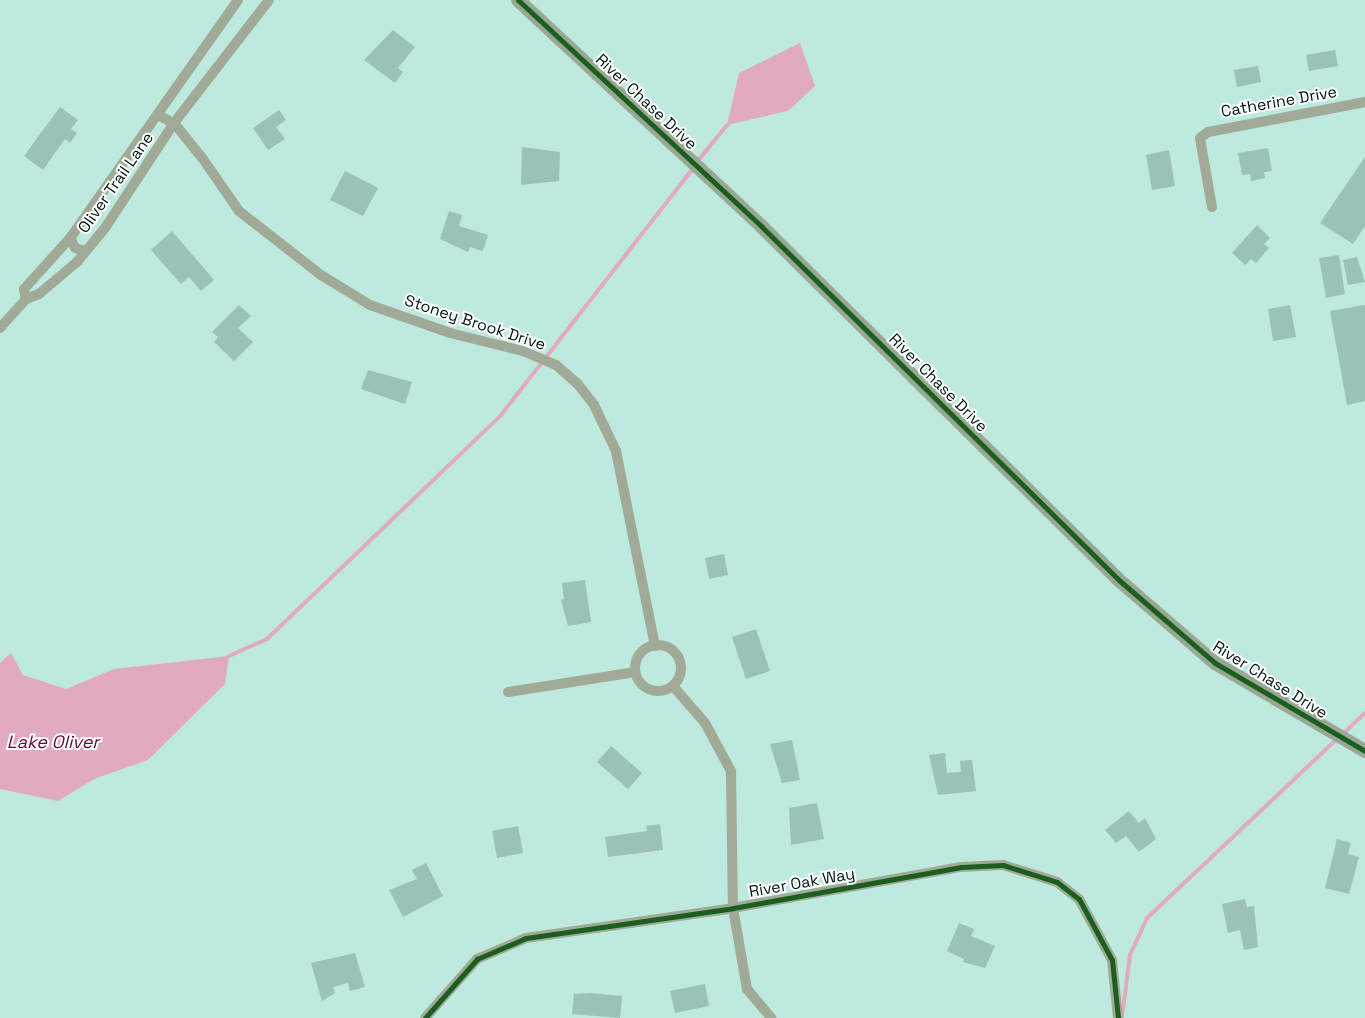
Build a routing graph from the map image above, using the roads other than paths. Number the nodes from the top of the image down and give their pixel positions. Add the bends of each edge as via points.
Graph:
1 (238, 0) edge
2 (270, 0) edge
3 (518, 0) edge
4 (1365, 102) edge
5 (158, 115) junction
6 (174, 123) junction
7 (1212, 207) dead end
8 (70, 238) junction
9 (86, 251) junction
10 (26, 299) junction
11 (0, 328) edge
12 (655, 646) junction
13 (635, 672) junction
14 (673, 686) junction
15 (508, 692) dead end
16 (1365, 751) edge
17 (732, 908) junction
18 (425, 1018) edge
19 (771, 1018) edge
20 (1118, 1018) edge

1 - 5 street, Oliver Trail Lane
2 - 6 street, Oliver Trail Lane
3 - 16 street, River Chase Drive via 762,227 1120,581 1215,663
4 - 7 street, Catherine Drive via 1218,128 1200,138
5 - 6 street, Stoney Brook Drive
5 - 8 street, Oliver Trail Lane
6 - 9 street, Oliver Trail Lane via 152,162
6 - 12 street, Stoney Brook Drive via 239,212 321,275 370,305 450,333 523,351 556,365 576,383 594,404 616,451
8 - 9 street, Oliver Trail Lane via 75,248
8 - 10 street via 24,289
9 - 10 street via 39,294
10 - 11 street
12 - 13 street via 642,652
12 - 14 street via 670,648 679,659 681,673
13 - 14 street via 647,688 660,691
13 - 15 street
14 - 17 street via 706,724 731,771
17 - 18 street, River Oak Way via 500,946 466,967
17 - 19 street via 747,989
17 - 20 street, River Oak Way via 961,867 1003,865 1031,871 1068,890 1094,921 1112,960

